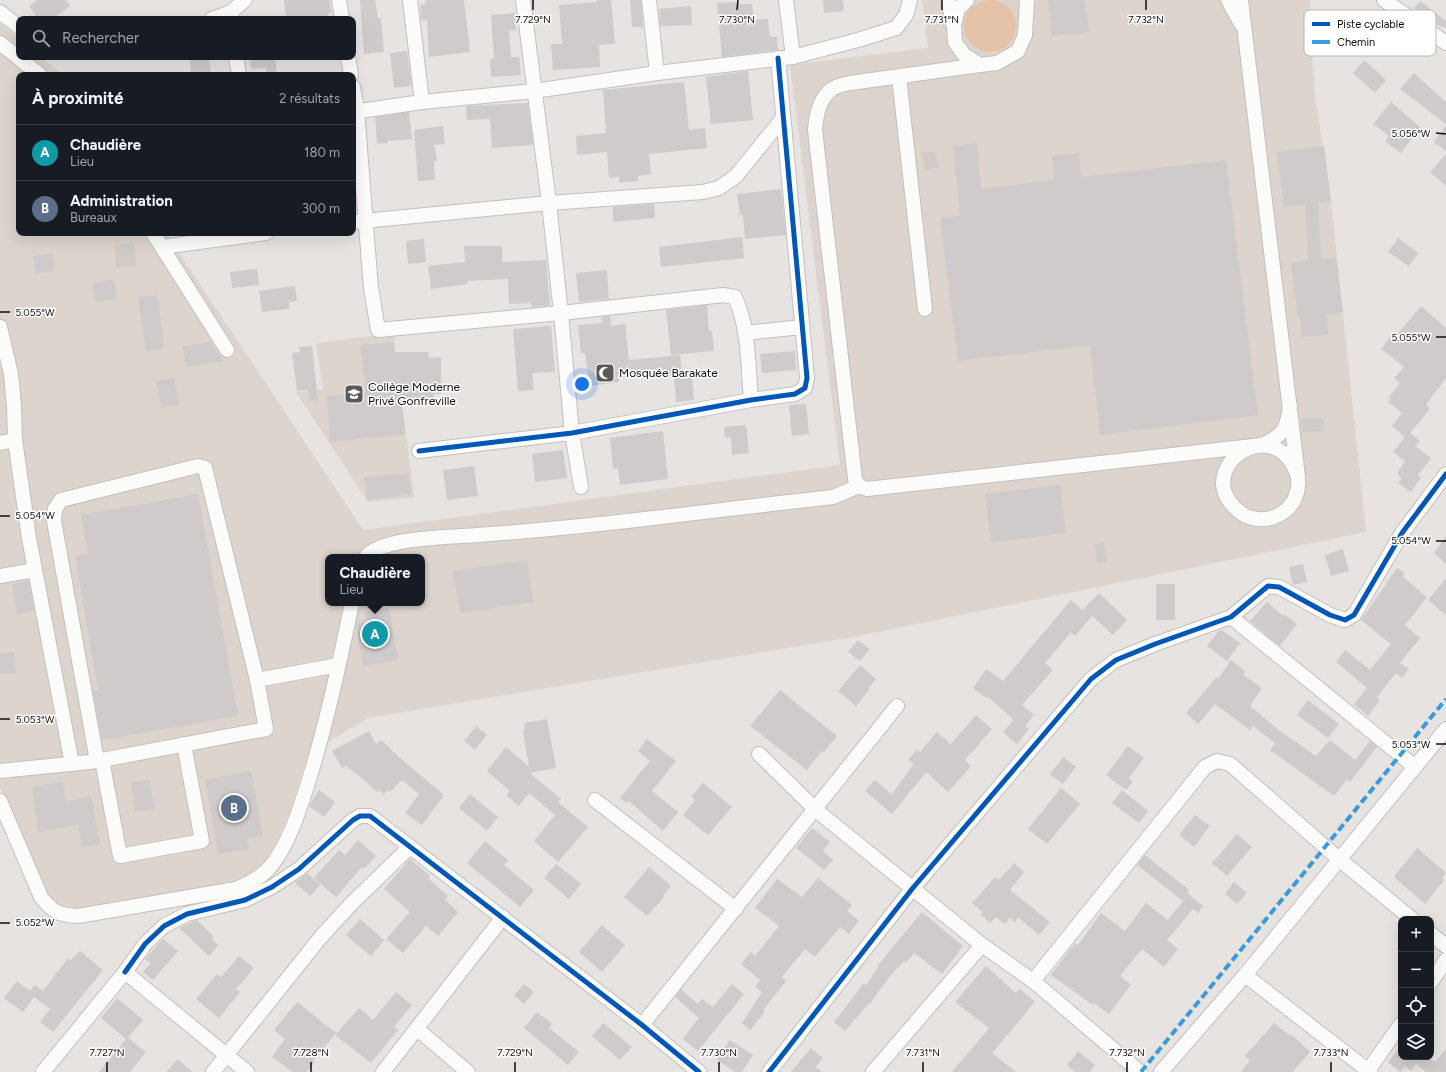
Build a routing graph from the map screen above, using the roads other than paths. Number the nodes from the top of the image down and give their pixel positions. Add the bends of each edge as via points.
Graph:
1 (246, 0) edge
2 (339, 0) edge
3 (410, 0) edge
4 (523, 0) edge
5 (649, 0) edge
6 (786, 0) edge
7 (910, 0) edge
8 (948, 0) edge
9 (967, 0) edge
10 (1027, 0) edge
11 (1228, 0) edge
12 (1241, 0) edge
13 (1384, 0) edge
14 (1398, 10) edge
15 (0, 12) edge
16 (231, 15) edge
17 (342, 16) edge
18 (16, 25) edge
19 (954, 25) junction
20 (1244, 31) junction
21 (1436, 37) edge
22 (955, 42) junction
23 (0, 43) edge
24 (1446, 44) edge
25 (16, 56) edge
26 (793, 57) junction
27 (778, 58) junction
28 (21, 60) edge
29 (236, 60) edge
30 (348, 60) edge
31 (980, 65) junction
32 (950, 70) junction
33 (36, 72) edge
34 (238, 72) edge
35 (350, 72) edge
36 (657, 73) junction
37 (899, 77) junction
38 (534, 91) junction
39 (422, 102) junction
40 (356, 112) edge
41 (783, 118) junction
42 (356, 134) edge
43 (549, 203) junction
44 (360, 221) edge
45 (155, 236) edge
46 (244, 236) edge
47 (162, 247) junction
48 (926, 309) dead end
49 (562, 313) junction
50 (0, 327) edge
51 (802, 327) junction
52 (745, 333) junction
53 (226, 350) dead end
54 (751, 400) junction
55 (1290, 406) junction
56 (572, 432) junction
57 (15, 440) junction
58 (0, 443) edge
59 (1262, 445) junction
60 (420, 451) dead end
61 (1446, 474) edge
62 (1298, 477) junction
63 (859, 486) junction
64 (581, 487) dead end
65 (369, 554) edge
66 (35, 570) junction
67 (0, 576) edge
68 (351, 606) edge
69 (1231, 617) junction
70 (338, 665) junction
71 (258, 680) junction
72 (897, 706) dead end
73 (1446, 729) edge
74 (184, 744) junction
75 (759, 754) dead end
76 (100, 760) junction
77 (72, 764) junction
78 (1415, 767) junction
79 (0, 771) edge
80 (596, 800) dead end
81 (0, 801) edge
82 (816, 810) junction
83 (410, 847) junction
84 (1340, 860) junction
85 (912, 889) junction
86 (736, 908) junction
87 (1408, 916) edge
88 (503, 917) junction
89 (1434, 936) edge
90 (982, 945) junction
91 (1446, 946) edge
92 (1446, 960) edge
93 (125, 972) junction
94 (1245, 975) junction
95 (1434, 978) edge
96 (1032, 981) junction
97 (642, 1025) junction
98 (1398, 1028) edge
99 (416, 1029) junction
100 (228, 1055) junction
101 (1368, 1071) edge
102 (42, 1072) edge
103 (213, 1072) edge
104 (247, 1072) edge
105 (383, 1072) edge
106 (468, 1072) edge
107 (699, 1072) edge
108 (769, 1072) edge
109 (873, 1072) edge
110 (1140, 1072) edge
111 (1161, 1072) edge

1 - 16 street
2 - 17 street
3 - 39 street
4 - 38 street
5 - 36 street
6 - 26 street
7 - 26 street via 906,15 896,28
8 - 19 street
9 - 19 street via 958,10
10 - 31 street via 1025,36 1018,51 997,63
11 - 20 street
12 - 20 street
13 - 14 street
15 - 18 street
19 - 22 street
20 - 55 street
21 - 24 street
22 - 31 street via 964,55
22 - 32 street
23 - 25 street
26 - 27 street
27 - 36 street
27 - 41 street
28 - 33 street
29 - 34 street
30 - 35 street
31 - 32 street
32 - 37 street
36 - 38 street
37 - 48 street
37 - 63 street via 850,83 832,89 822,100 816,115 815,130 854,471
38 - 39 street
38 - 43 street
39 - 40 street
41 - 43 street via 736,176 719,188 703,192
41 - 51 street
42 - 44 street
43 - 44 street
43 - 49 street
44 - 49 street via 378,330
45 - 47 street
46 - 47 street
47 - 53 street
49 - 52 street via 723,295 736,297
49 - 56 street
50 - 57 street via 11,374
51 - 52 street
51 - 54 street via 807,378 805,388 795,394
52 - 54 street
54 - 56 street
55 - 59 street via 1288,423 1279,437
55 - 62 street
56 - 60 street
56 - 64 street
57 - 58 street
57 - 66 street
59 - 62 street via 1275,447 1286,454 1294,464
59 - 62 street via 1238,453 1230,462 1224,487 1228,499 1236,510 1258,520 1271,519 1283,513 1292,504 1298,492
59 - 63 street via 867,489
61 - 69 street via 1402,532 1354,615 1345,620 1330,615 1272,585
63 - 65 street via 833,497 522,532 426,538 381,546
66 - 67 street
66 - 77 street
68 - 70 street
69 - 78 street
69 - 85 street via 1116,660 1091,678
70 - 71 street
70 - 81 street via 322,737 298,814 284,846 271,866 259,878 236,889 78,916 62,915 51,909 41,897
71 - 74 street via 266,729
71 - 76 street via 205,468 198,466 61,500 55,509 54,521
72 - 82 street
73 - 78 street
74 - 76 street
74 - 76 street via 202,841 120,856
75 - 82 street
76 - 77 street
77 - 79 street
78 - 84 street
80 - 86 street
82 - 85 street
82 - 86 street
83 - 88 street
83 - 93 street via 370,816 360,816 272,887 245,900 187,914 164,926 145,944
83 - 100 street via 320,938
84 - 87 street
84 - 94 street
84 - 96 street via 1230,764 1217,761 1205,767
85 - 90 street
85 - 108 street
86 - 97 street
88 - 97 street
88 - 99 street
89 - 91 street
90 - 96 street
90 - 109 street
92 - 95 street
93 - 100 street
93 - 102 street
94 - 101 street
94 - 111 street
96 - 110 street
97 - 107 street
98 - 101 street
99 - 105 street
99 - 106 street
100 - 103 street
100 - 104 street

